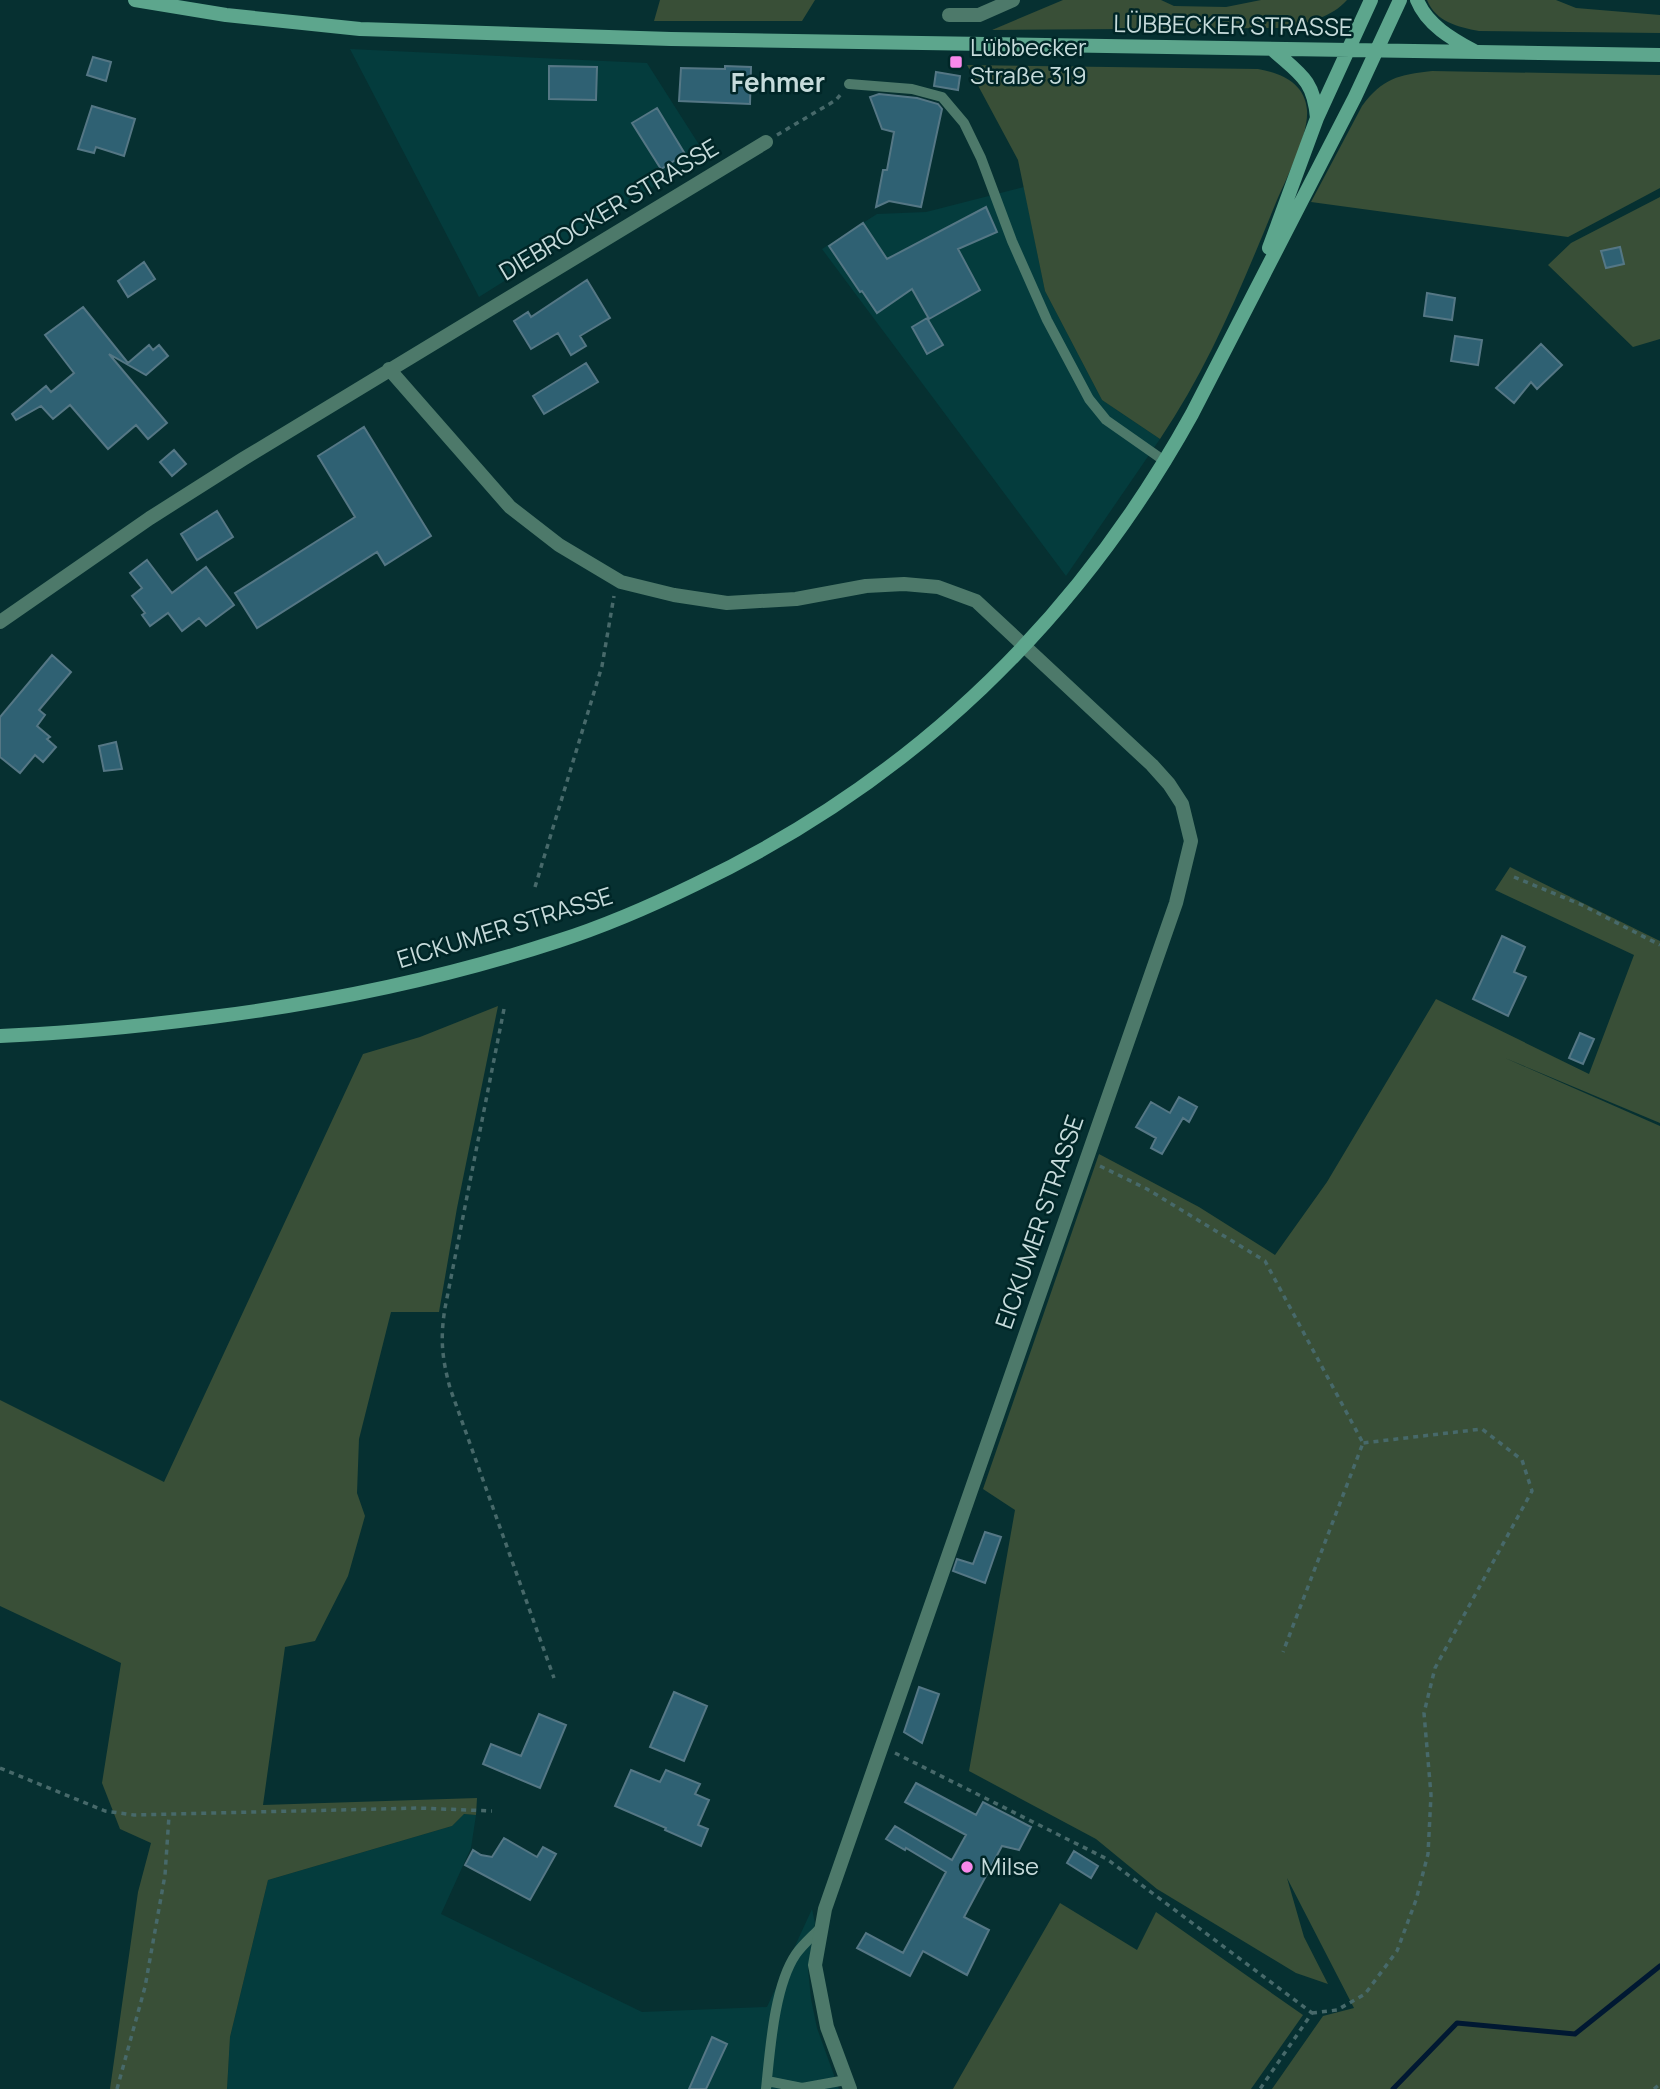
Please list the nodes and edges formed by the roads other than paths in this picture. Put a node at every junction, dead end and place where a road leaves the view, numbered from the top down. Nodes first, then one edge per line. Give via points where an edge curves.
1 (135, 0) edge
2 (1013, 0) edge
3 (1371, 0) edge
4 (1400, 0) edge
5 (1417, 0) edge
6 (949, 15) dead end
7 (1273, 50) junction
8 (1347, 51) junction
9 (1377, 51) junction
10 (1475, 52) junction
11 (1660, 55) edge
12 (849, 84) road end
13 (1317, 118) junction
14 (766, 142) road end
15 (1245, 312) junction
16 (389, 369) junction
17 (1166, 461) junction
18 (0, 622) edge
19 (1024, 646) junction
20 (0, 1036) edge
21 (822, 1926) junction
22 (848, 2084) edge
23 (766, 2085) edge

1 - 7 main road, LÜBBECKER STRASSE via 360,29
2 - 6 street via 979,15
3 - 8 main road
4 - 9 main road
5 - 10 main road via 1446,35
7 - 8 main road, LÜBBECKER STRASSE
7 - 13 main road via 1311,86
8 - 9 main road, LÜBBECKER STRASSE
8 - 13 main road
9 - 10 main road, LÜBBECKER STRASSE
9 - 15 main road
10 - 11 main road, LÜBBECKER STRASSE
12 - 17 lane via 912,89 942,97 964,123 1047,320 1089,399 1106,420
13 - 15 main road
14 - 16 street, DIEBROCKER STRASSE
15 - 17 main road
16 - 18 street, DIEBROCKER STRASSE via 150,518
16 - 19 street via 510,507 559,545 627,583 727,603 866,586 938,587 976,601
17 - 19 main road via 1104,552
19 - 20 main road, EICKUMER STRASSE via 996,677 909,753 800,829 654,904 561,940 454,972 271,1009
19 - 21 street, EICKUMER STRASSE via 1153,765 1182,804 1191,841 1175,903
21 - 22 street, EICKUMER STRASSE via 815,1965 828,2027
21 - 23 lane via 796,1954 783,1983
22 - 23 lane

